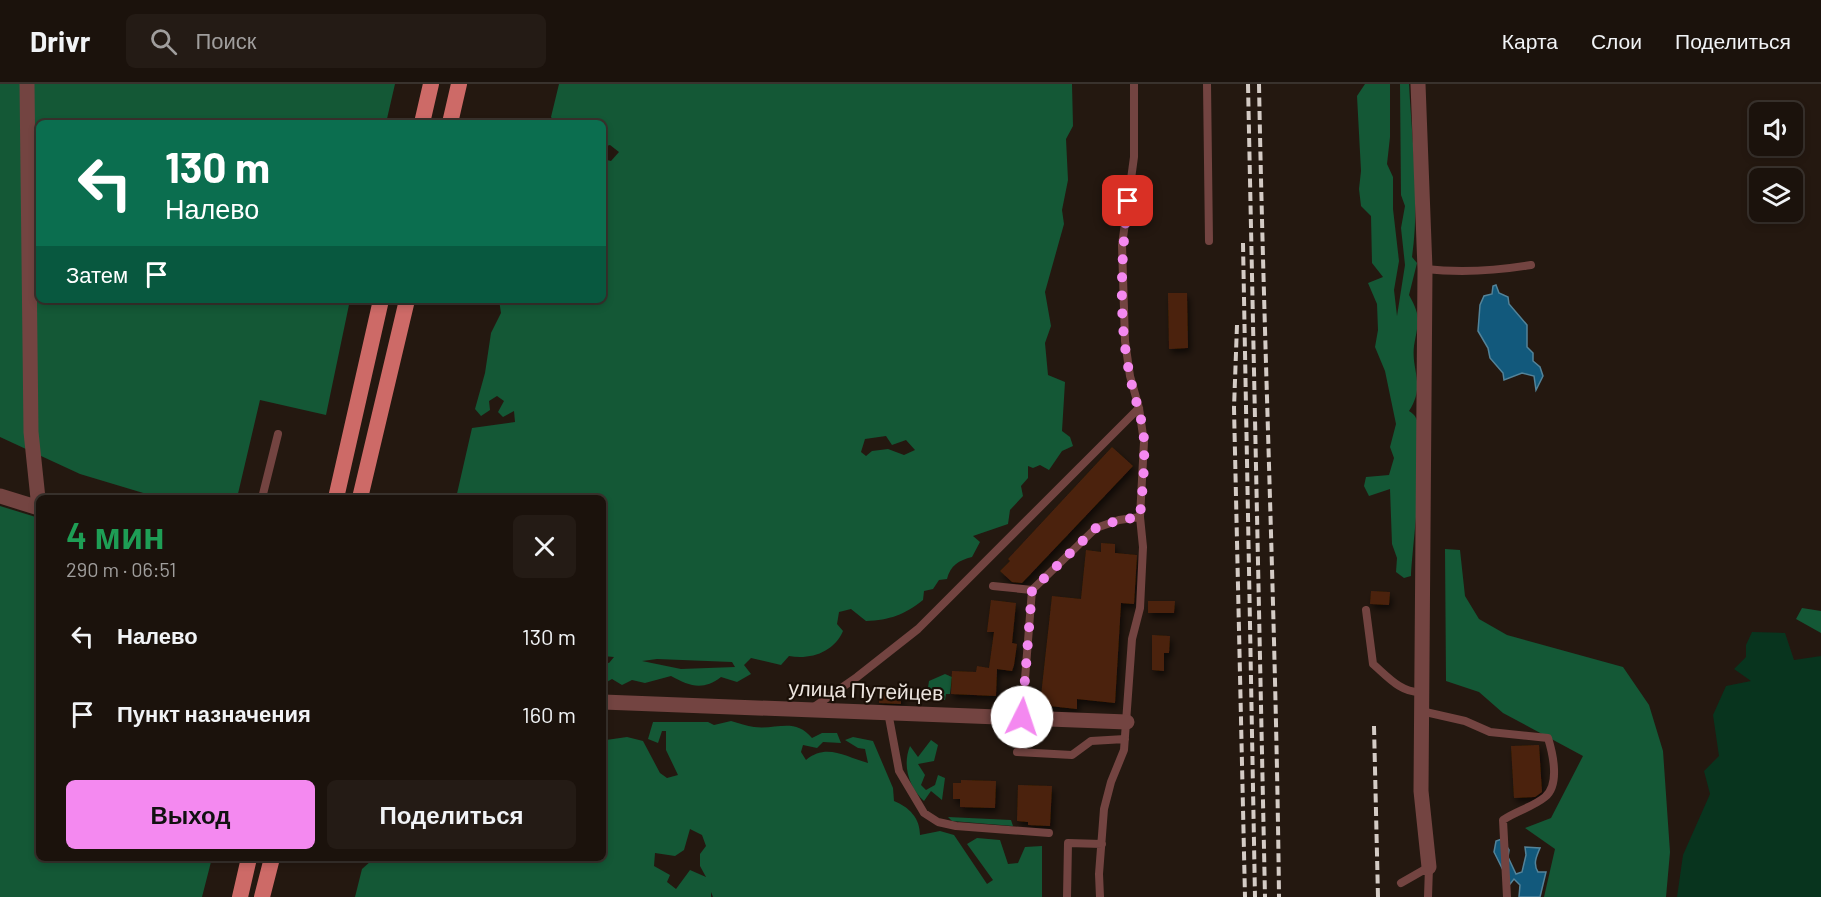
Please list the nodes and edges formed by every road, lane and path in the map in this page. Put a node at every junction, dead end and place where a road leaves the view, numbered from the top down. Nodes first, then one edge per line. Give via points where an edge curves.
1 (27, 84) edge
2 (431, 84) edge
3 (459, 84) edge
4 (1134, 84) edge
5 (1207, 84) edge
6 (1418, 84) edge
7 (423, 120) edge
8 (451, 120) edge
9 (1209, 241) dead end
10 (1531, 265) dead end
11 (1425, 269) junction
12 (380, 303) edge
13 (406, 303) edge
14 (1139, 408) junction
15 (278, 434) dead end
16 (38, 495) edge
17 (263, 495) edge
18 (337, 495) edge
19 (361, 495) edge
20 (0, 496) edge
21 (36, 507) edge
22 (1140, 517) junction
23 (993, 586) dead end
24 (1032, 590) junction
25 (1366, 610) dead end
26 (1421, 692) junction
27 (606, 702) edge
28 (810, 710) junction
29 (1421, 711) junction
30 (888, 712) junction
31 (1022, 717) junction
32 (1127, 722) junction
33 (1125, 739) junction
34 (1017, 752) dead end
35 (1049, 833) dead end
36 (1102, 844) junction
37 (248, 861) edge
38 (271, 861) edge
39 (1429, 867) junction
40 (1401, 883) dead end
41 (240, 897) edge
42 (262, 897) edge
43 (1067, 897) edge
44 (1100, 897) edge
45 (1428, 897) edge
46 (1507, 897) edge

1 - 16 street via 31,432
2 - 7 main road
3 - 8 main road
4 - 14 lane via 1134,157 1122,245 1125,341
5 - 9 lane
6 - 11 street
10 - 11 lane via 1492,271
11 - 26 street
12 - 18 main road
13 - 19 main road
14 - 22 lane via 1144,442
14 - 28 lane via 918,629
15 - 17 lane
20 - 21 street
22 - 24 lane via 1096,528
22 - 32 lane via 1140,608 1131,639
23 - 24 lane
24 - 31 lane
25 - 26 lane via 1373,664 1398,686
26 - 29 street
27 - 28 street, улица Путейцев
28 - 30 street, улица Путейцев
29 - 39 street via 1421,791
29 - 46 lane via 1465,721 1490,732 1548,738 1554,756 1552,783 1546,797 1503,820
30 - 31 street, улица Путейцев
30 - 35 lane via 899,771 924,813 938,822 956,826
31 - 32 street, улица Путейцев
32 - 33 lane
33 - 34 lane via 1091,741 1072,755
33 - 36 lane via 1104,809
36 - 43 lane via 1068,843
36 - 44 lane
37 - 41 main road
38 - 42 main road
39 - 40 lane
39 - 45 lane

